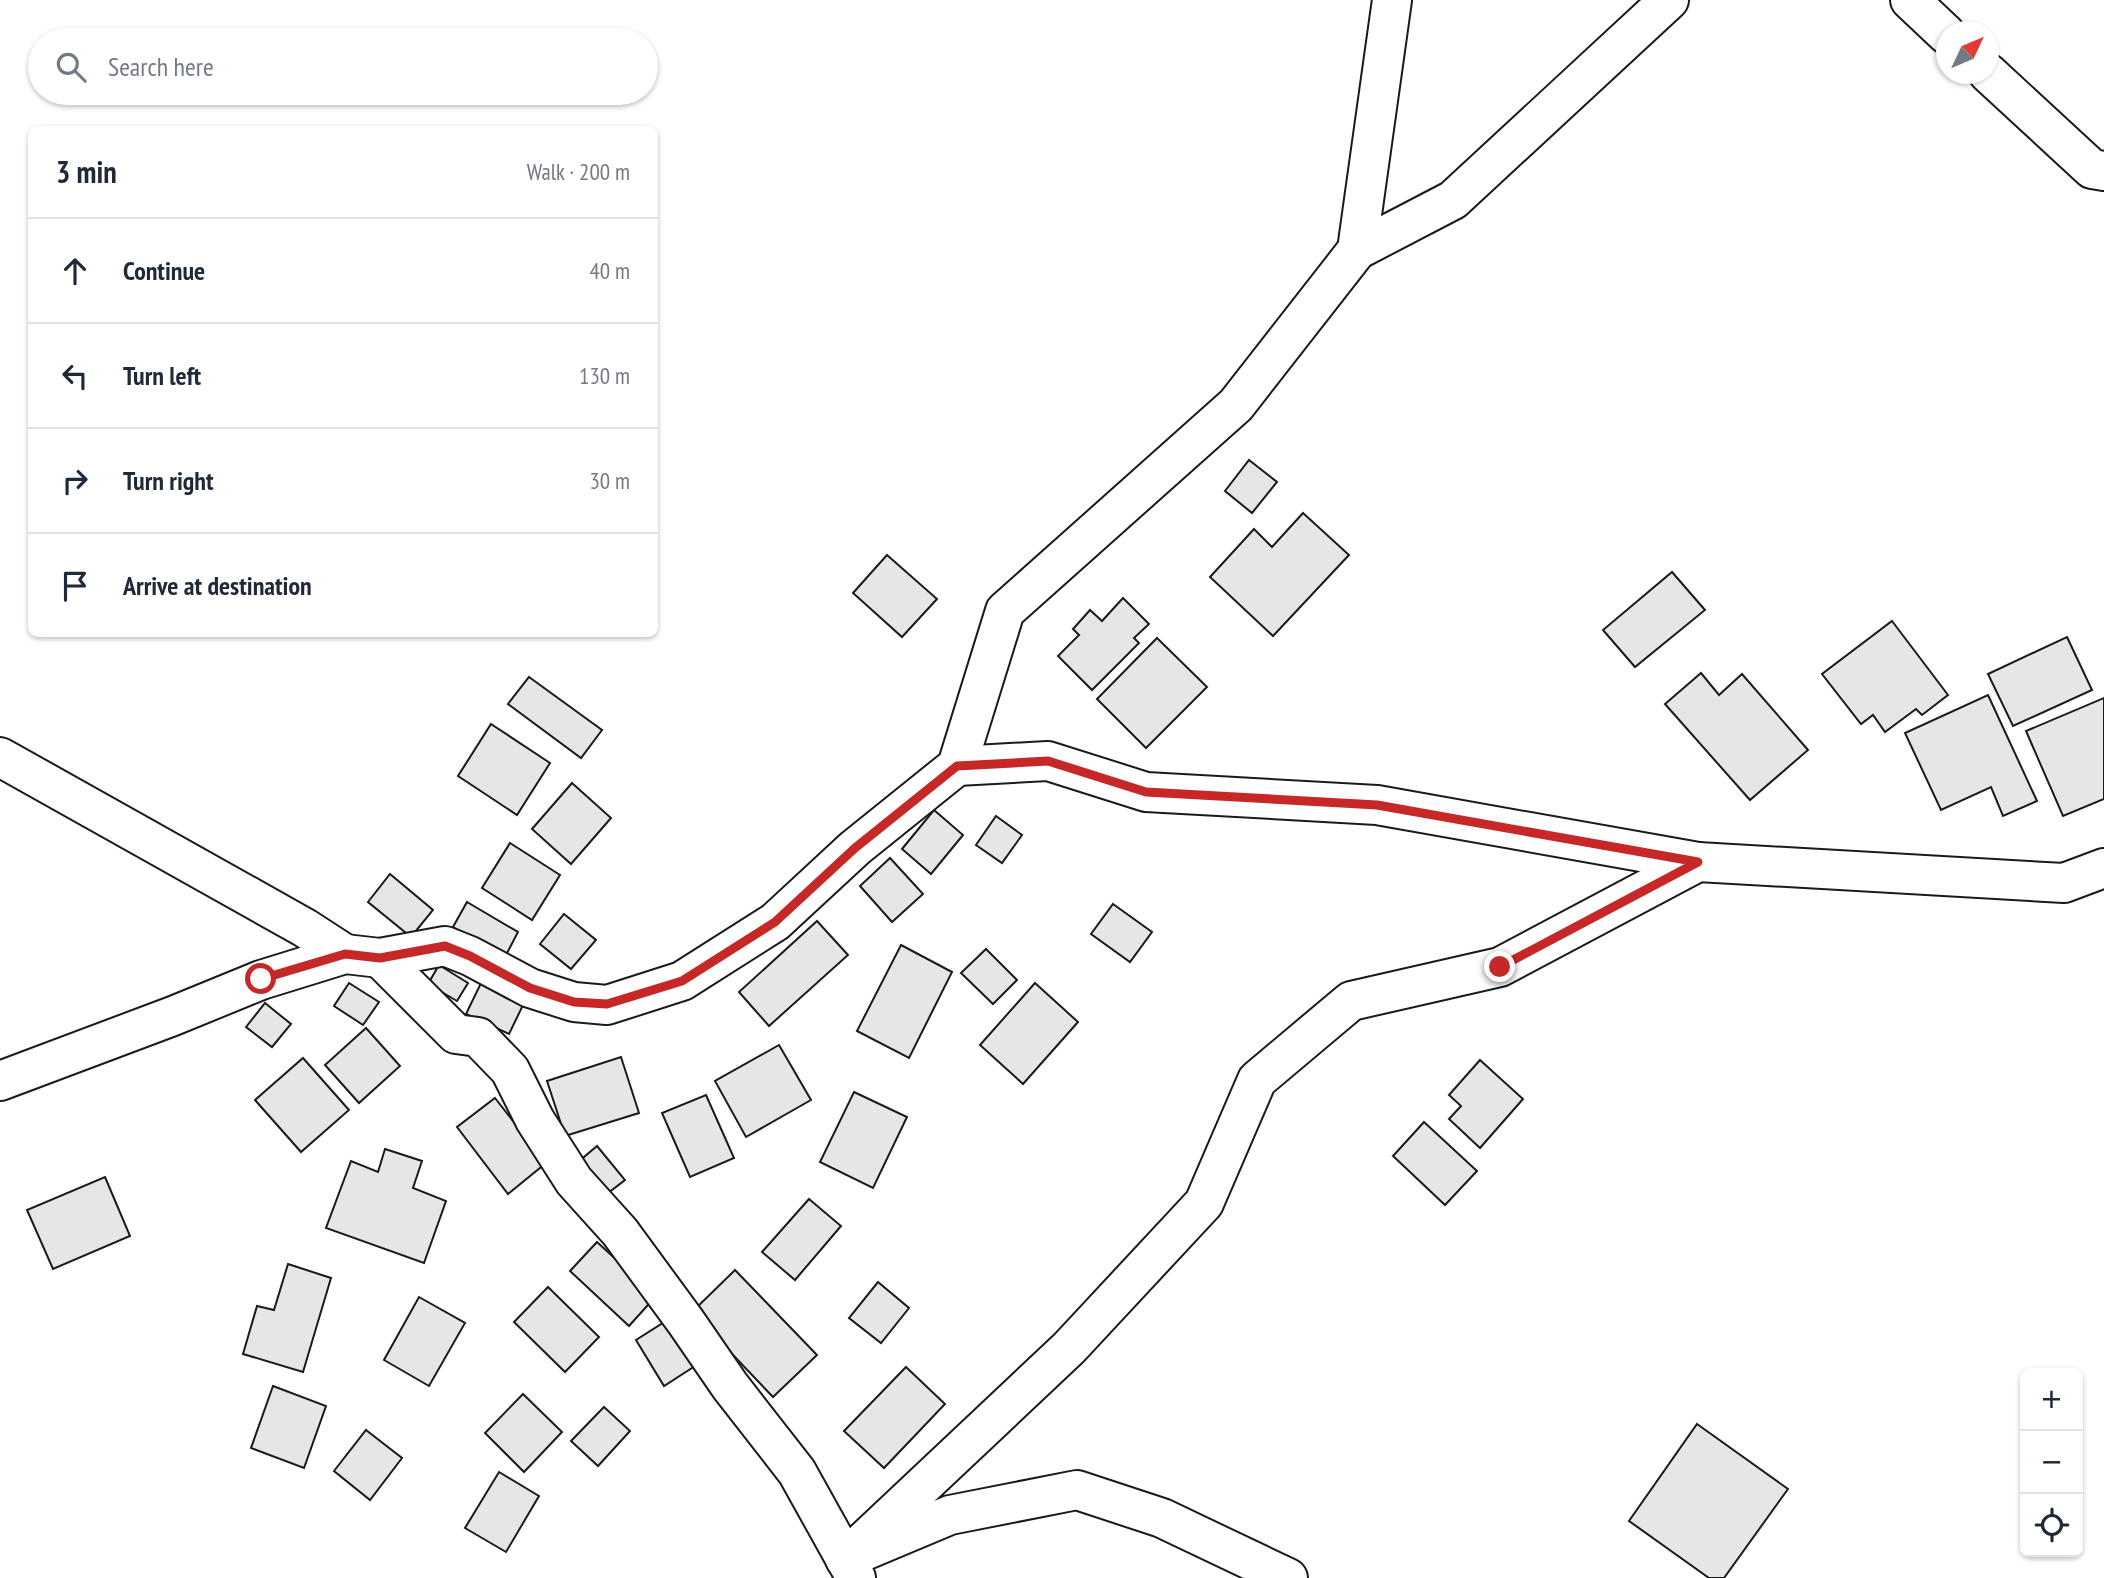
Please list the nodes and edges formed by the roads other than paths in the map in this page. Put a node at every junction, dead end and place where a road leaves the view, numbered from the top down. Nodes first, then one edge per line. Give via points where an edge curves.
1 (1391, 0) edge
2 (1669, 0) edge
3 (1910, 0) edge
4 (1936, 24) edge
5 (1999, 82) edge
6 (2104, 171) edge
7 (1357, 250) junction
8 (0, 757) edge
9 (957, 766) junction
10 (1698, 862) junction
11 (2104, 868) edge
12 (363, 956) junction
13 (0, 1081) edge
14 (850, 1568) edge
15 (1288, 1578) edge

1 - 7 street
2 - 7 street via 1453,200
3 - 4 street
5 - 6 street via 2092,169
7 - 9 street via 1236,405 1005,611
8 - 12 street
9 - 10 street via 1048,761 1146,792 1377,805
9 - 12 street via 855,848 775,922 682,981 607,1004 585,1003 530,988 445,946
10 - 11 street via 2064,883
10 - 14 street via 1500,967 1351,1001 1257,1080 1204,1203 1069,1348
12 - 13 street via 261,979
12 - 14 street via 456,1034 478,1037 510,1070 574,1181 620,1232 797,1472
14 - 15 street via 950,1516 1077,1490 1162,1518

